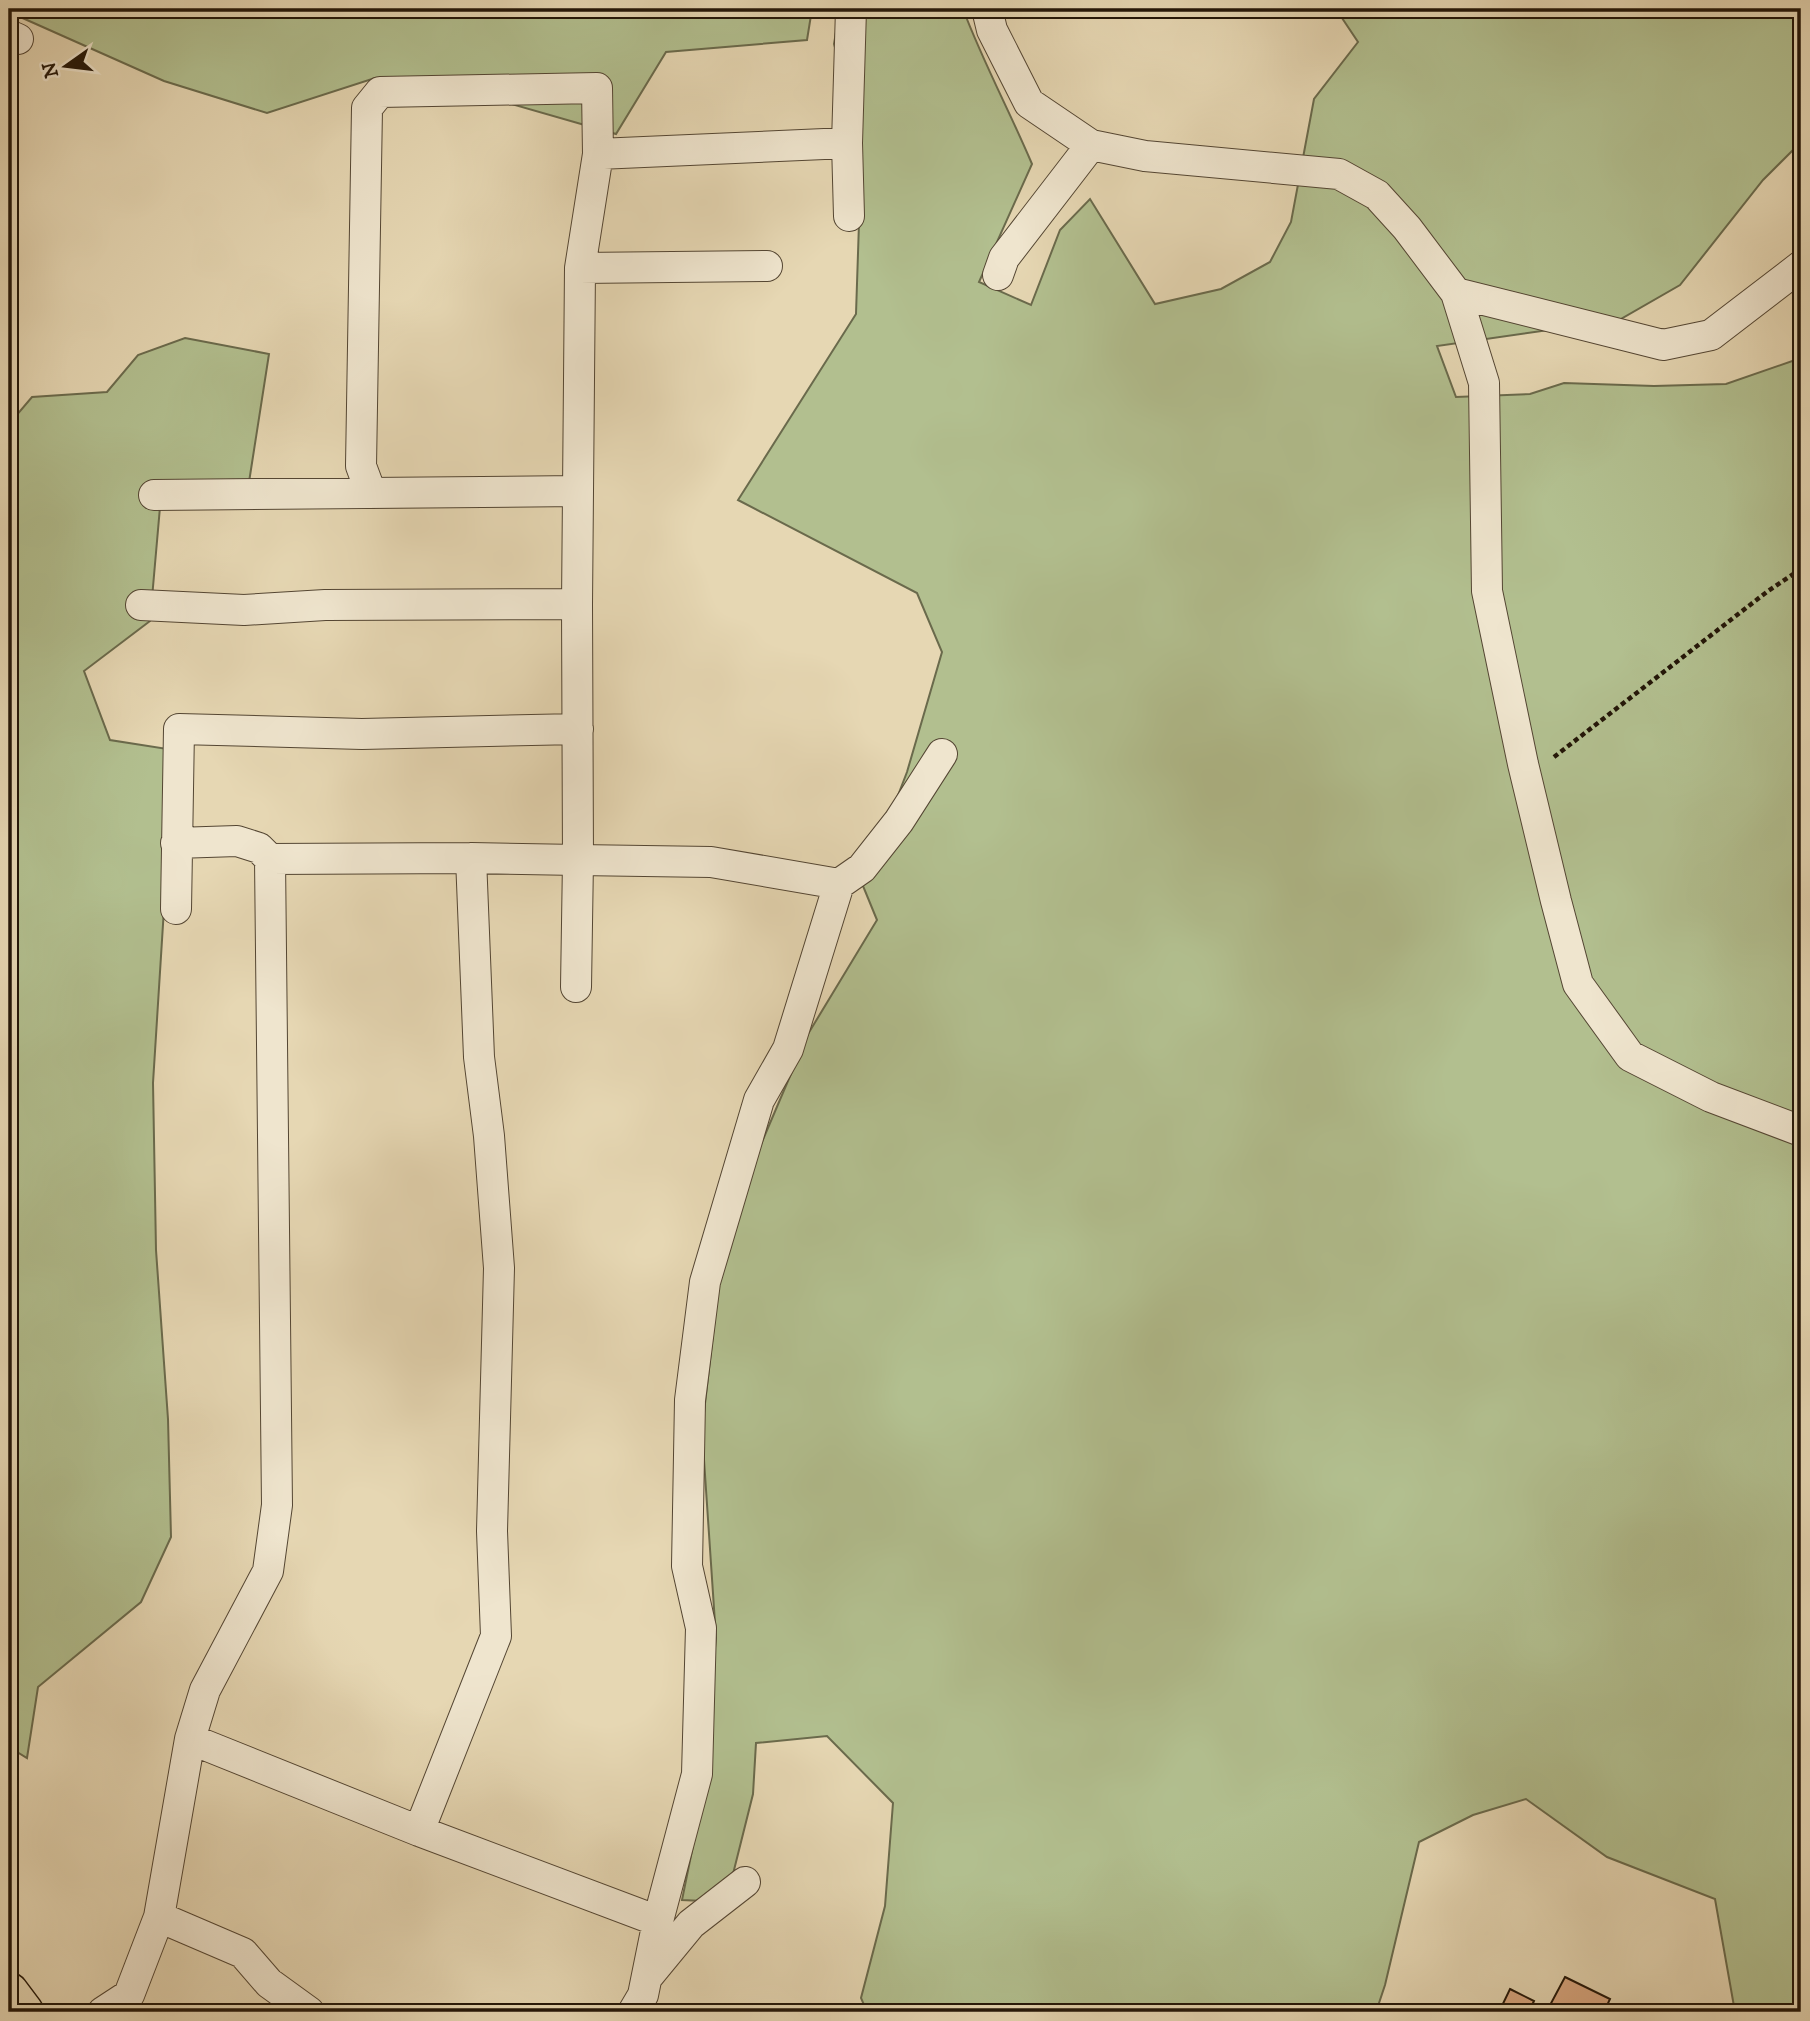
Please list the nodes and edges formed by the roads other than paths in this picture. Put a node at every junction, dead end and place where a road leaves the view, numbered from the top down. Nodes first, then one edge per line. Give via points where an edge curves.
1 (851, 9) edge
2 (986, 9) edge
3 (847, 143) junction
4 (1091, 145) junction
5 (598, 154) junction
6 (849, 216) dead end
7 (767, 266) dead end
8 (1801, 266) edge
9 (580, 268) junction
10 (998, 275) dead end
11 (1456, 293) junction
12 (578, 491) junction
13 (370, 493) junction
14 (154, 495) dead end
15 (577, 604) junction
16 (141, 605) dead end
17 (578, 729) junction
18 (942, 754) dead end
19 (176, 844) junction
20 (471, 858) junction
21 (270, 859) junction
22 (578, 860) junction
23 (839, 884) junction
24 (176, 909) dead end
25 (576, 987) dead end
26 (1801, 1131) edge
27 (190, 1739) junction
28 (419, 1831) junction
29 (745, 1882) dead end
30 (159, 1917) junction
31 (658, 1921) junction
32 (646, 1978) junction
33 (9, 1993) edge
34 (24, 2012) edge
35 (103, 2012) edge
36 (309, 2012) edge
37 (633, 2012) edge

1 - 3 street
2 - 4 street via 1029,103
3 - 5 street
3 - 6 street
4 - 10 street via 1004,258
4 - 11 street via 1145,156 1339,174 1377,195
5 - 9 street
5 - 13 street via 597,88 380,92 367,108 361,466
7 - 9 street
8 - 11 street via 1711,335 1662,345
9 - 12 street
11 - 26 street via 1484,383 1487,592 1523,764 1578,984 1630,1056 1711,1097
12 - 13 street
12 - 15 street
13 - 14 street
15 - 16 street via 325,605 244,610
15 - 17 street
17 - 19 street via 362,734 179,729
17 - 22 street
18 - 23 street via 862,868
19 - 21 street via 237,841 258,848
19 - 24 street
20 - 21 street
20 - 22 street
20 - 28 street via 479,1057 499,1268 492,1531 496,1636
21 - 27 street via 277,1504 268,1571 205,1690
22 - 23 street via 711,862
22 - 25 street
23 - 31 street via 788,1049 759,1100 705,1282 690,1400 687,1566 701,1628 698,1773
27 - 28 street
27 - 30 street
28 - 31 street
29 - 32 street via 691,1924
30 - 35 street via 129,1995
30 - 36 street via 243,1953 270,1983
31 - 32 street
32 - 37 street
33 - 34 main road

